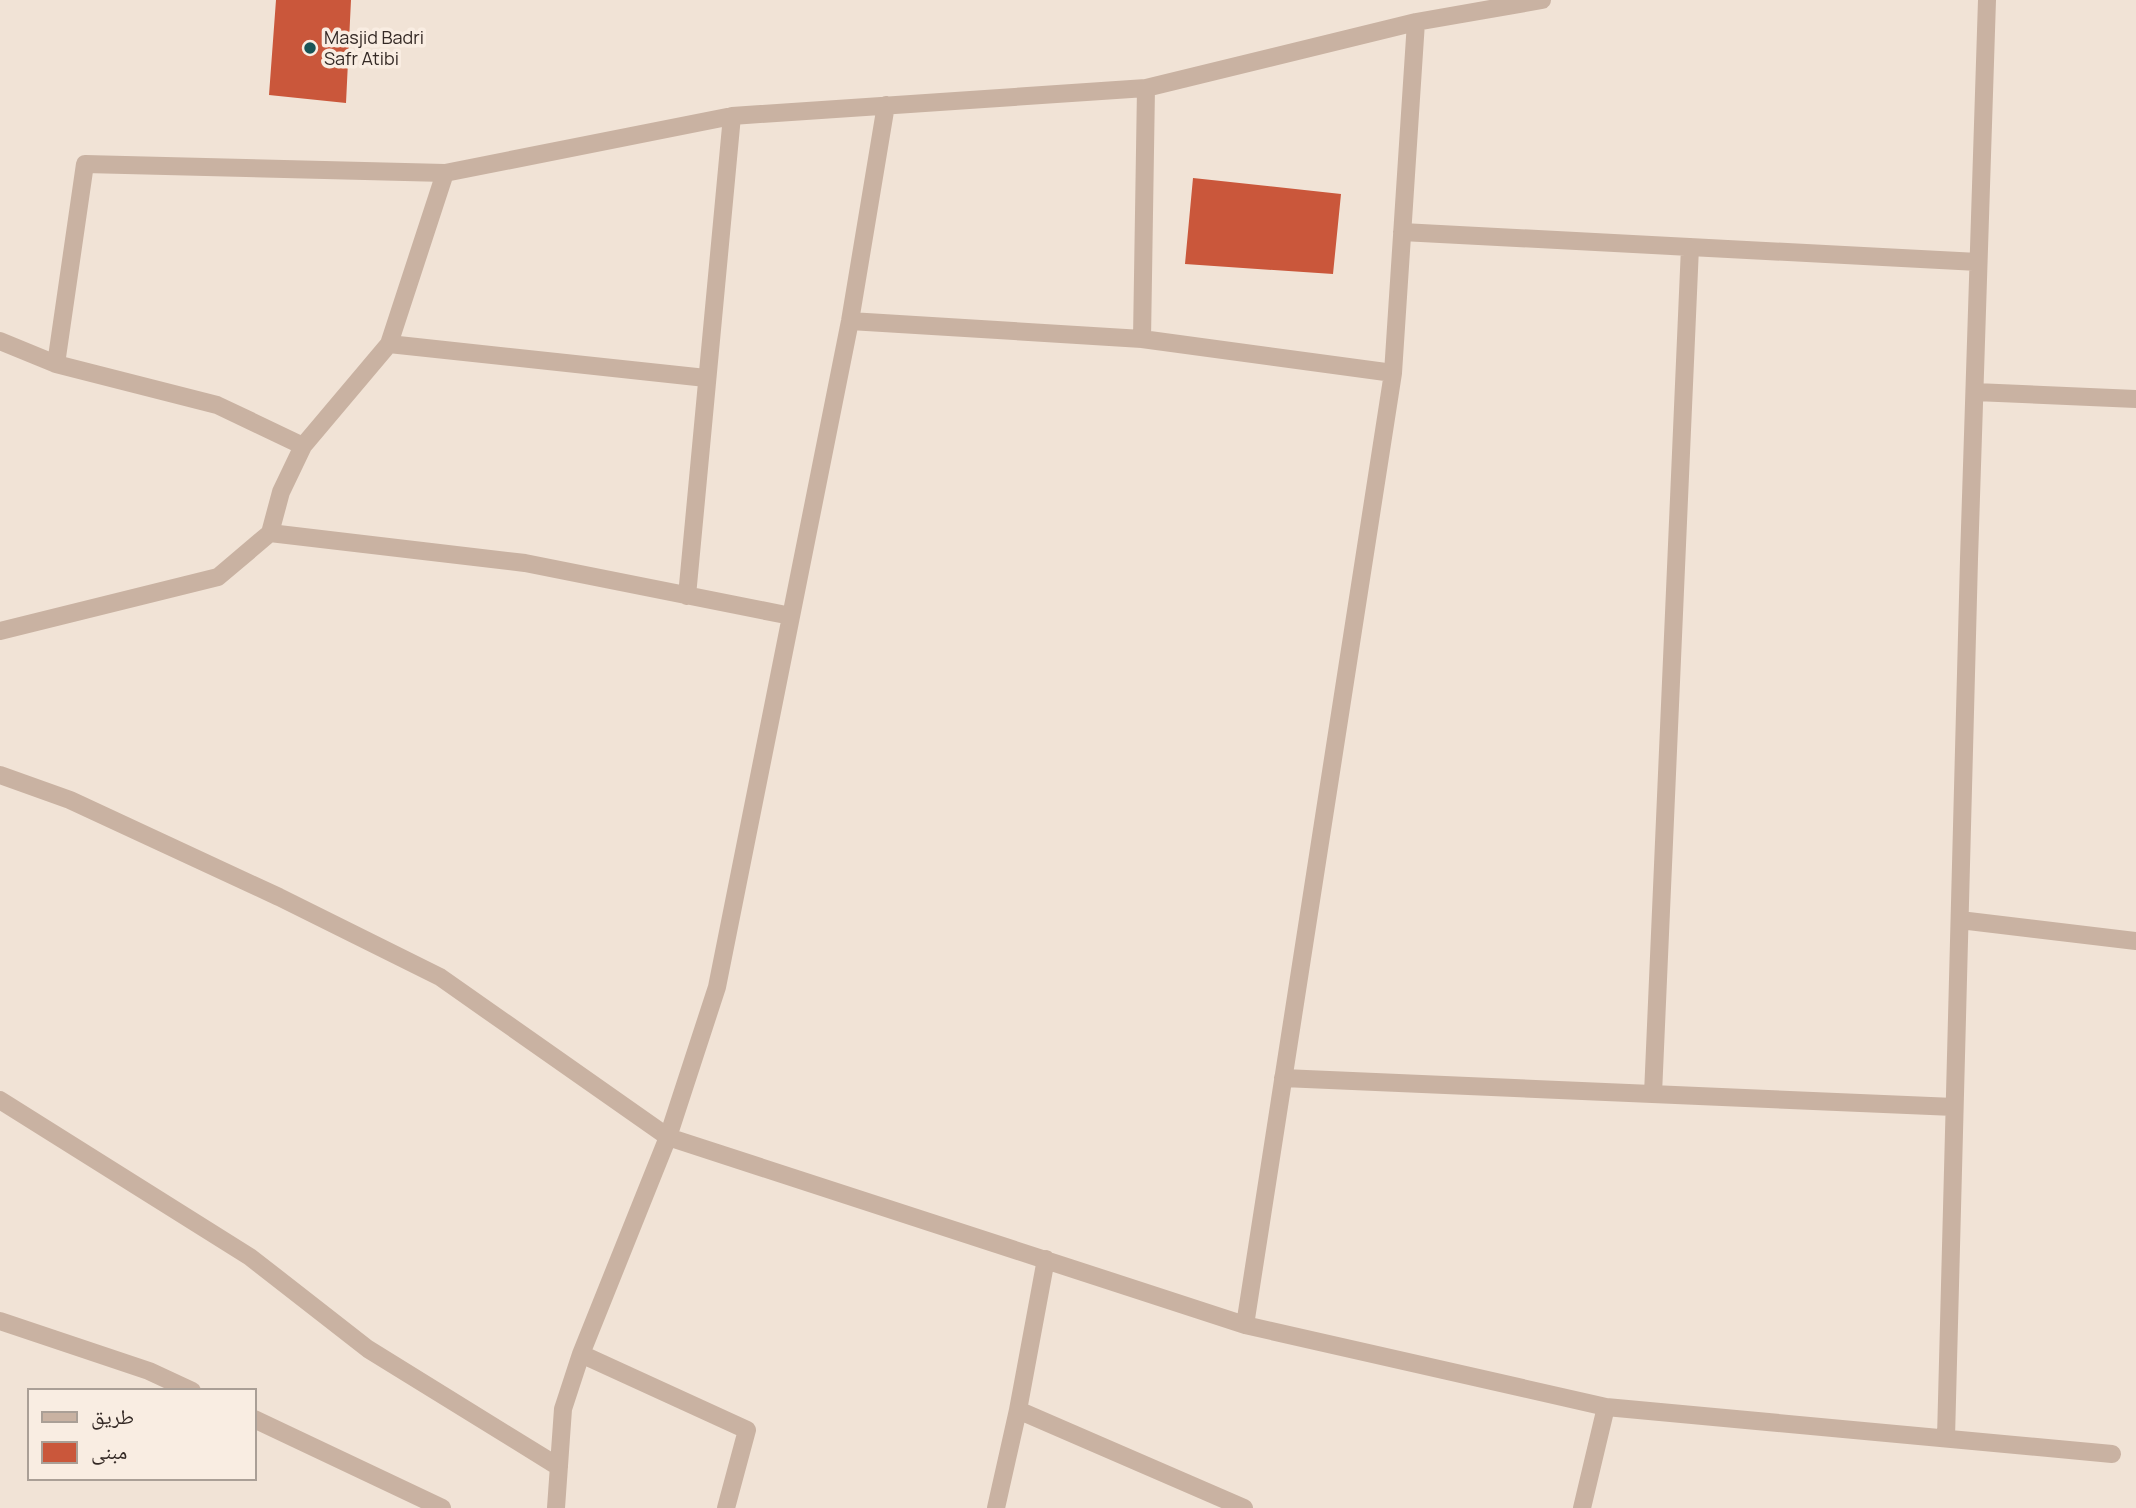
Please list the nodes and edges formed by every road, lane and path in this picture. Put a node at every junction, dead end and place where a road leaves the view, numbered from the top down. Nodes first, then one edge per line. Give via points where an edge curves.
1 (1542, 0) edge
2 (1987, 0) edge
3 (1416, 22) junction
4 (1146, 88) junction
5 (886, 105) junction
6 (732, 116) junction
7 (445, 173) junction
8 (1402, 232) junction
9 (1690, 247) junction
10 (1978, 262) junction
11 (850, 321) junction
12 (1142, 340) junction
13 (0, 341) edge
14 (389, 344) junction
15 (56, 364) junction
16 (1394, 373) junction
17 (706, 378) junction
18 (1975, 392) junction
19 (2136, 399) edge
20 (303, 446) junction
21 (270, 533) junction
22 (687, 596) junction
23 (791, 616) junction
24 (0, 631) edge
25 (0, 775) edge
26 (1960, 920) junction
27 (2136, 941) edge
28 (1283, 1078) junction
29 (1653, 1094) junction
30 (0, 1100) edge
31 (1954, 1107) junction
32 (668, 1138) junction
33 (1046, 1259) junction
34 (0, 1321) edge
35 (1245, 1325) junction
36 (581, 1354) junction
37 (188, 1389) edge
38 (1606, 1407) junction
39 (1018, 1410) junction
40 (256, 1420) edge
41 (1946, 1438) junction
42 (2112, 1454) dead end
43 (559, 1467) junction
44 (442, 1508) edge
45 (556, 1508) edge
46 (726, 1508) edge
47 (996, 1508) edge
48 (1244, 1508) edge
49 (1582, 1508) edge

1 - 3 street
2 - 10 street
3 - 4 street
3 - 8 street
4 - 5 street
4 - 12 street
5 - 6 street
5 - 11 street
6 - 7 street
6 - 17 street
7 - 14 street
7 - 15 street via 85,164
8 - 9 street
8 - 16 street
9 - 10 street
9 - 29 street
10 - 18 street
11 - 12 street
11 - 23 street
12 - 16 street
13 - 15 street
14 - 17 street
14 - 20 street
15 - 20 street via 218,405
16 - 28 street
17 - 22 street
18 - 19 street
18 - 26 street
20 - 21 street via 281,492
21 - 22 street via 525,563
21 - 24 street via 218,577
22 - 23 street
23 - 32 street via 717,988
25 - 32 street via 82,806 440,977
26 - 27 street
26 - 31 street
28 - 29 street
28 - 35 street
29 - 31 street
30 - 43 street via 250,1257 368,1349
31 - 41 street
32 - 33 street
32 - 36 street
33 - 35 street
33 - 39 street
34 - 37 street via 149,1371
35 - 38 street
36 - 43 street via 563,1409
36 - 46 street via 747,1430
38 - 41 street
38 - 49 street
39 - 47 street
39 - 48 street
40 - 44 street
41 - 42 street
43 - 45 street

